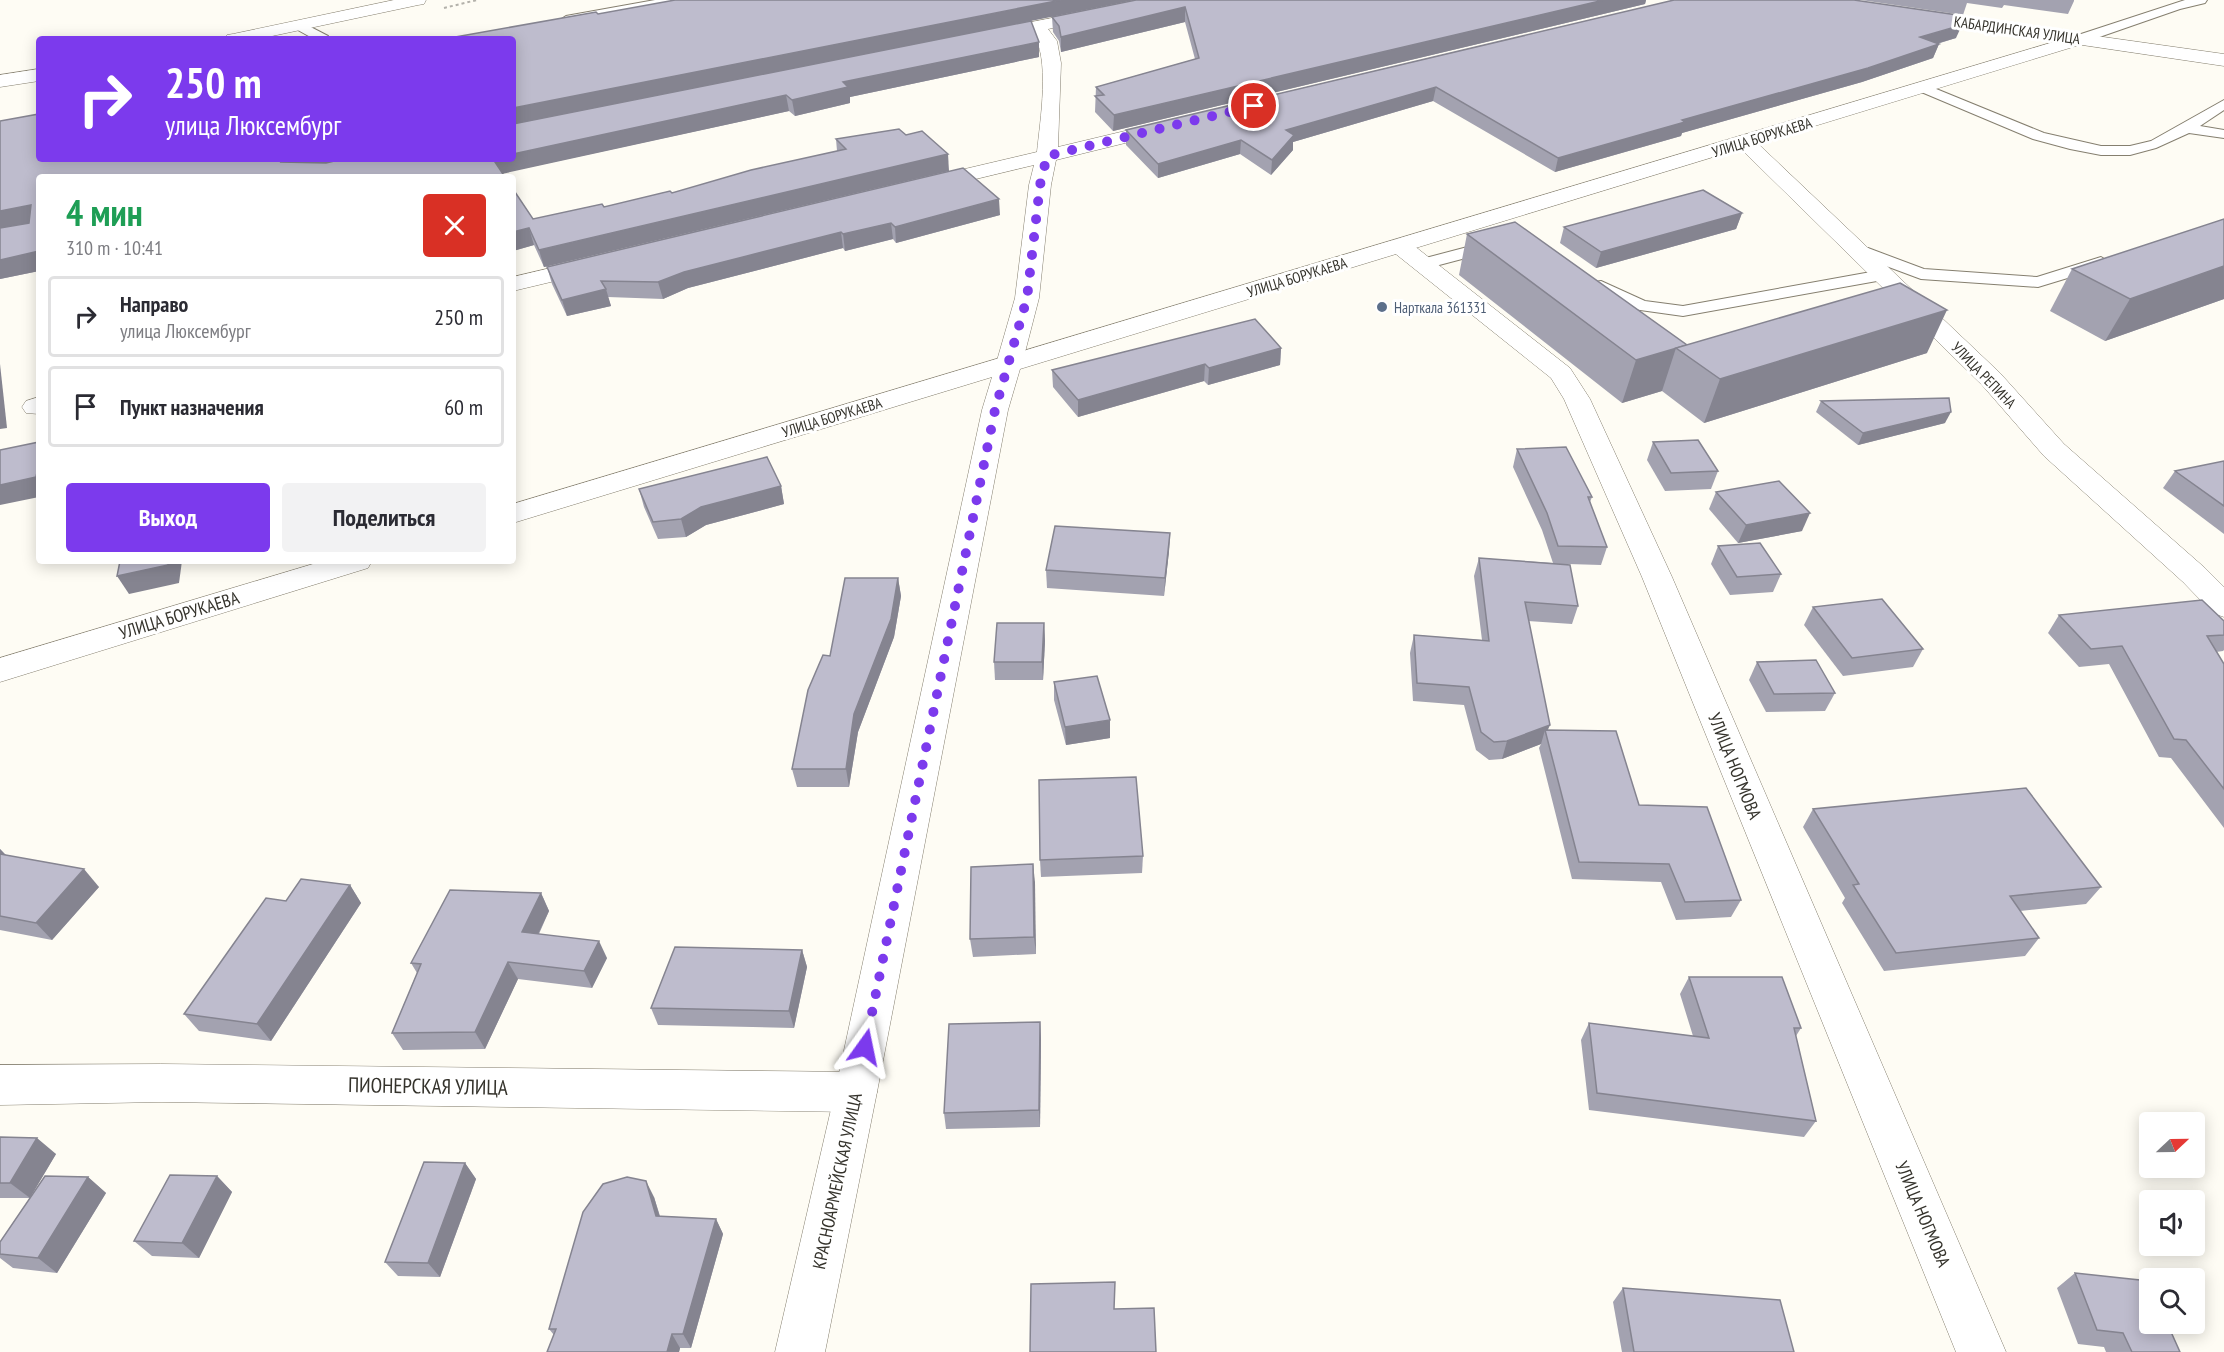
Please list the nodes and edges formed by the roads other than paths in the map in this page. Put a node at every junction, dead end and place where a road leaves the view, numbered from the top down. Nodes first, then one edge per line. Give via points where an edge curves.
1 (418, 0) edge
2 (675, 0) edge
3 (1171, 0) edge
4 (2201, 0) edge
5 (616, 5) edge
6 (1907, 14) edge
7 (557, 21) edge
8 (301, 26) junction
9 (1036, 26) junction
10 (249, 36) edge
11 (318, 36) edge
12 (969, 39) edge
13 (2080, 39) junction
14 (2224, 60) edge
15 (36, 75) edge
16 (0, 81) edge
17 (1924, 88) junction
18 (2224, 104) edge
19 (1185, 123) edge
20 (2184, 128) junction
21 (2224, 134) edge
22 (1745, 142) junction
23 (1047, 156) junction
24 (908, 189) edge
25 (1847, 241) junction
26 (1512, 243) edge
27 (1400, 246) junction
28 (618, 259) edge
29 (2102, 262) edge
30 (1424, 264) junction
31 (1882, 275) junction
32 (1590, 278) edge
33 (516, 283) edge
34 (1009, 364) junction
35 (516, 513) edge
36 (347, 564) edge
37 (2224, 606) edge
38 (0, 670) edge
39 (0, 1085) edge
40 (856, 1092) junction
41 (800, 1352) edge
42 (1981, 1352) edge

1 - 8 street
2 - 5 lane
3 - 9 street
4 - 13 lane
5 - 7 lane
6 - 13 street, КАБАРДИНСКАЯ УЛИЦА
8 - 10 street
8 - 11 lane
9 - 12 street
9 - 23 street, КРАСНОАРМЕЙСКАЯ УЛИЦА via 1048,41 1052,63
13 - 14 street, КАБАРДИНСКАЯ УЛИЦА
13 - 17 street, УЛИЦА БОРУКАЕВА
15 - 16 street
17 - 20 lane via 2078,148 2118,151 2156,144
17 - 22 street, УЛИЦА БОРУКАЕВА
18 - 20 lane
19 - 23 street
20 - 21 lane
22 - 25 street, УЛИЦА РЕПИНА
22 - 27 street, УЛИЦА БОРУКАЕВА
23 - 24 street
23 - 34 street, КРАСНОАРМЕЙСКАЯ УЛИЦА via 1027,298
25 - 29 lane via 1877,258 1921,274 2038,282
25 - 31 street, УЛИЦА РЕПИНА
26 - 30 lane
27 - 30 street, УЛИЦА НОГМОВА
27 - 34 street, УЛИЦА БОРУКАЕВА
28 - 33 street
30 - 42 street, УЛИЦА НОГМОВА via 1562,373 1578,399 1657,577
31 - 32 lane via 1683,311 1655,310 1626,302
31 - 37 street, УЛИЦА РЕПИНА via 1991,379 2054,450
34 - 35 street, УЛИЦА БОРУКАЕВА
34 - 40 street, КРАСНОАРМЕЙСКАЯ УЛИЦА via 995,410
36 - 38 street, УЛИЦА БОРУКАЕВА
39 - 40 street, ПИОНЕРСКАЯ УЛИЦА via 161,1083
40 - 41 street, КРАСНОАРМЕЙСКАЯ УЛИЦА

